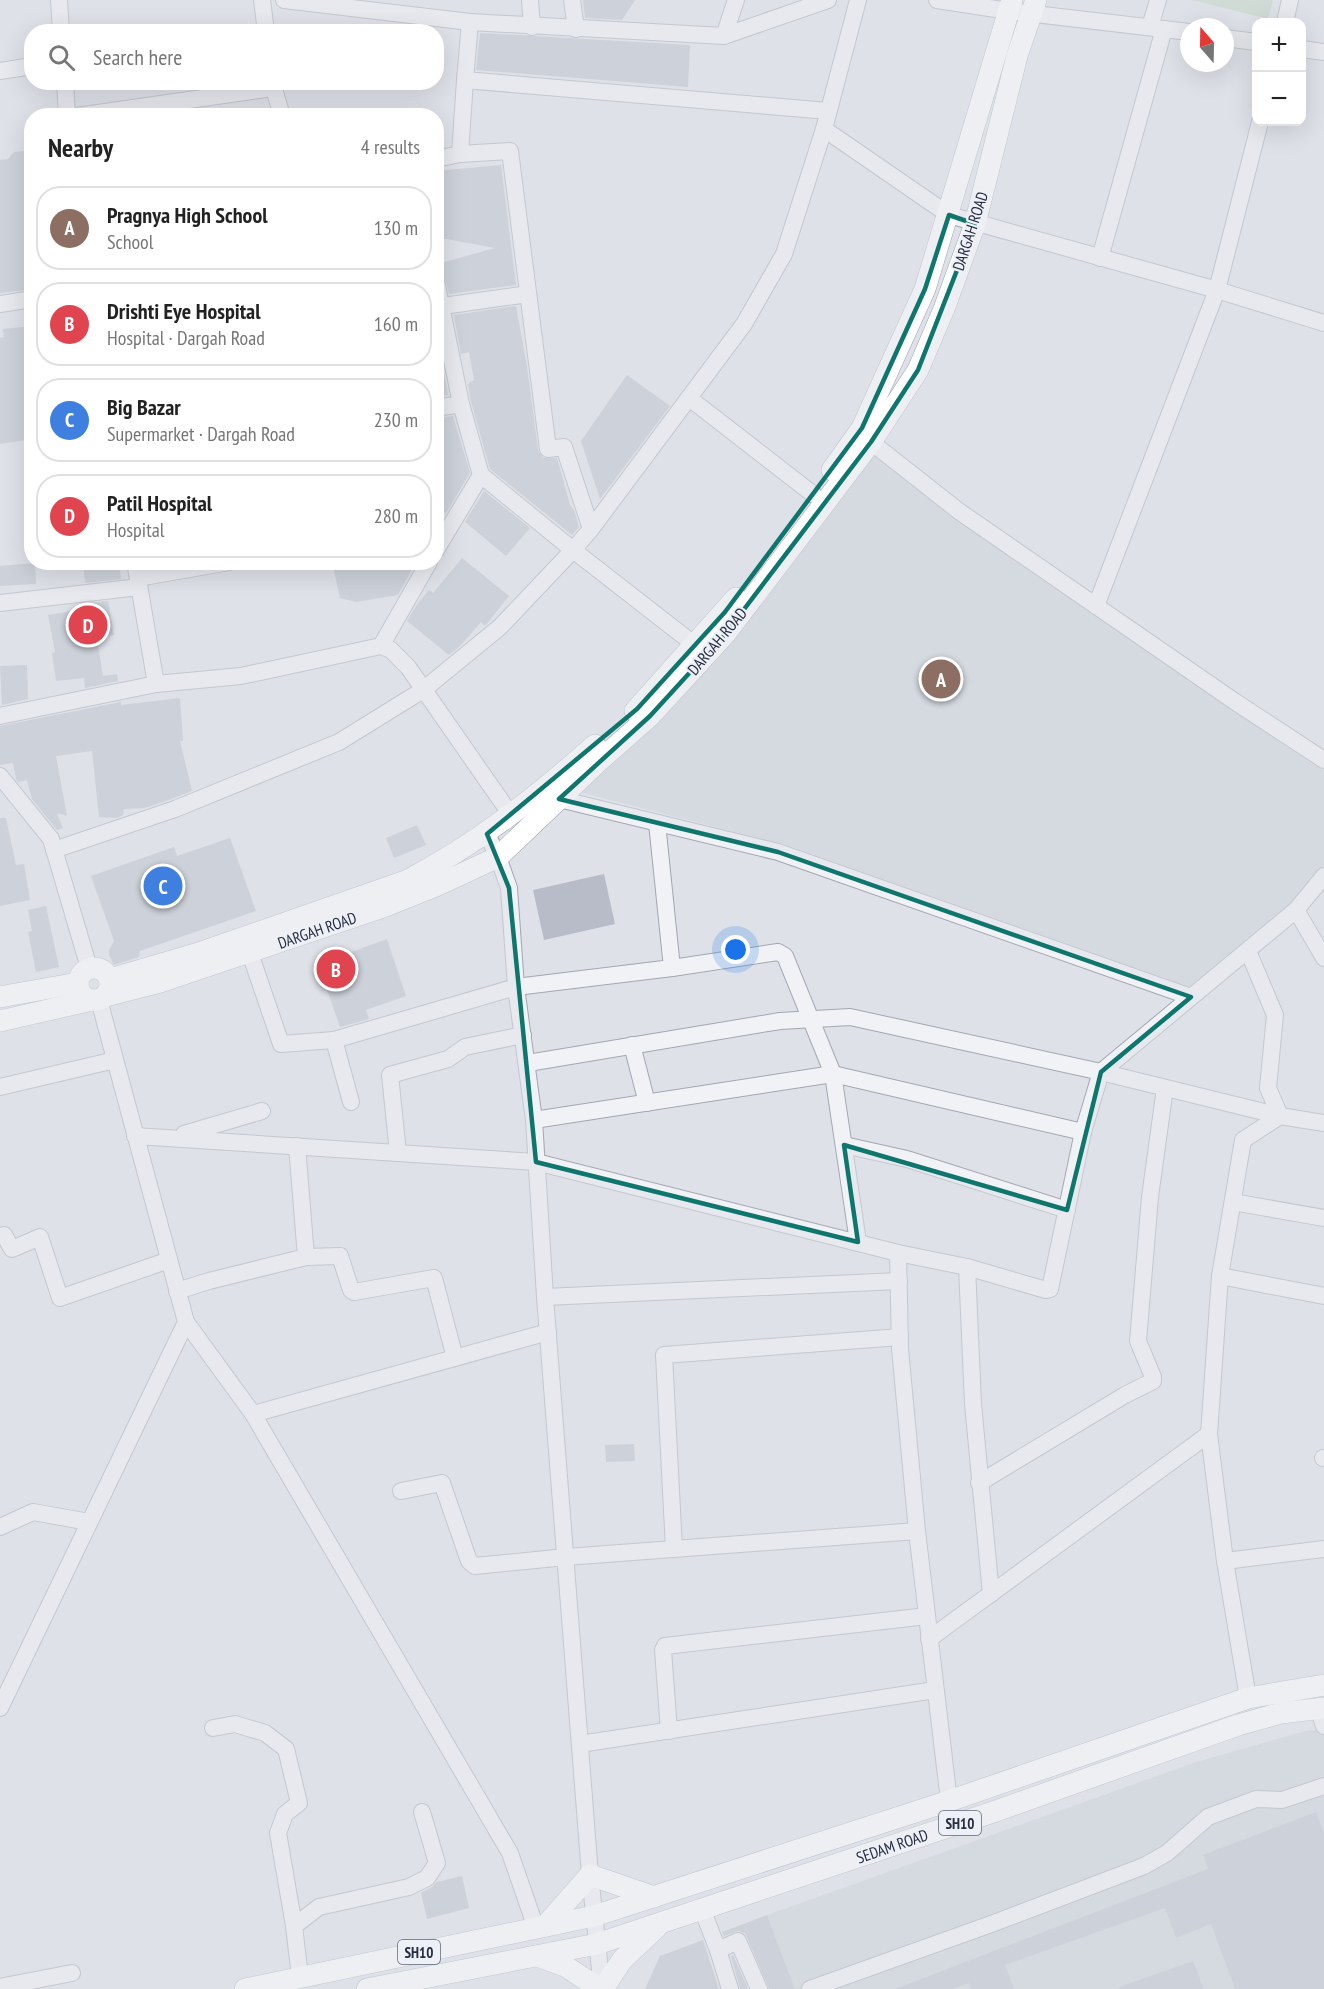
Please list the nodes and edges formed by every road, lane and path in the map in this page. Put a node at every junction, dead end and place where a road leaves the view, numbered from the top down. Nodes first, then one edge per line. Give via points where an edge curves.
1 (59, 0) edge
2 (262, 0) edge
3 (284, 0) edge
4 (530, 0) edge
5 (572, 0) edge
6 (736, 0) edge
7 (828, 0) edge
8 (858, 0) edge
9 (938, 0) edge
10 (1158, 0) edge
11 (1290, 0) edge
12 (326, 3) edge
13 (1011, 5) edge
14 (1034, 7) edge
15 (1286, 18) edge
16 (470, 22) junction
17 (60, 24) edge
18 (265, 24) edge
19 (532, 27) junction
20 (576, 28) junction
21 (1157, 28) junction
22 (1180, 31) edge
23 (724, 36) junction
24 (1234, 39) edge
25 (1252, 41) edge
26 (1306, 50) edge
27 (1324, 52) edge
28 (24, 68) edge
29 (0, 72) edge
30 (465, 80) junction
31 (65, 90) edge
32 (241, 90) edge
33 (274, 90) edge
34 (67, 108) edge
35 (127, 108) edge
36 (279, 108) edge
37 (828, 111) junction
38 (1259, 126) edge
39 (824, 129) junction
40 (460, 154) junction
41 (444, 157) edge
42 (949, 215) junction
43 (975, 224) junction
44 (1100, 258) junction
45 (1217, 290) junction
46 (528, 294) junction
47 (24, 300) edge
48 (0, 304) edge
49 (444, 306) edge
50 (1324, 322) edge
51 (444, 329) edge
52 (689, 398) junction
53 (461, 404) junction
54 (444, 407) edge
55 (871, 442) junction
56 (481, 475) junction
57 (814, 495) junction
58 (444, 525) edge
59 (591, 529) junction
60 (573, 550) junction
61 (177, 570) edge
62 (424, 570) edge
63 (138, 576) edge
64 (0, 603) edge
65 (1096, 606) junction
66 (694, 645) junction
67 (381, 646) junction
68 (156, 684) junction
69 (423, 690) junction
70 (0, 716) edge
71 (1324, 760) edge
72 (0, 776) edge
73 (559, 799) junction
74 (511, 815) junction
75 (657, 823) junction
76 (487, 834) junction
77 (54, 850) junction
78 (498, 857) junction
79 (1324, 876) edge
80 (1296, 910) junction
81 (1248, 951) junction
82 (250, 953) junction
83 (1324, 958) edge
84 (672, 968) junction
85 (83, 976) junction
86 (516, 987) junction
87 (101, 994) junction
88 (1191, 996) junction
89 (0, 997) edge
90 (810, 1019) junction
91 (0, 1021) edge
92 (523, 1035) junction
93 (334, 1040) junction
94 (632, 1045) junction
95 (115, 1060) junction
96 (528, 1064) junction
97 (1101, 1072) junction
98 (833, 1074) junction
99 (0, 1087) edge
100 (1165, 1088) junction
101 (351, 1102) dead end
102 (647, 1103) junction
103 (262, 1111) dead end
104 (1280, 1116) junction
105 (534, 1120) junction
106 (1324, 1123) edge
107 (1083, 1132) junction
108 (135, 1136) junction
109 (172, 1138) junction
110 (844, 1145) junction
111 (297, 1146) junction
112 (398, 1153) junction
113 (536, 1162) junction
114 (1233, 1202) junction
115 (1067, 1210) junction
116 (1324, 1218) edge
117 (1, 1230) edge
118 (858, 1242) junction
119 (898, 1253) junction
120 (306, 1257) junction
121 (169, 1260) junction
122 (967, 1267) junction
123 (1220, 1276) junction
124 (899, 1281) junction
125 (177, 1291) junction
126 (1324, 1296) edge
127 (545, 1297) junction
128 (186, 1322) junction
129 (548, 1332) junction
130 (900, 1337) junction
131 (455, 1358) junction
132 (253, 1414) junction
133 (1209, 1434) junction
134 (979, 1483) junction
135 (401, 1491) dead end
136 (89, 1522) junction
137 (0, 1527) edge
138 (917, 1531) junction
139 (674, 1549) junction
140 (1324, 1549) edge
141 (566, 1557) junction
142 (1226, 1561) junction
143 (991, 1594) junction
144 (927, 1616) junction
145 (929, 1639) junction
146 (1324, 1684) edge
147 (935, 1690) junction
148 (1248, 1698) junction
149 (0, 1708) edge
150 (1322, 1714) edge
151 (213, 1728) dead end
152 (669, 1731) junction
153 (580, 1744) junction
154 (1324, 1786) edge
155 (949, 1802) junction
156 (422, 1812) dead end
157 (590, 1875) junction
158 (654, 1897) junction
159 (702, 1909) junction
160 (594, 1916) junction
161 (661, 1923) junction
162 (294, 1926) junction
163 (540, 1927) junction
164 (597, 1944) junction
165 (717, 1950) junction
166 (537, 1956) junction
167 (72, 1973) dead end
168 (300, 1977) junction
169 (0, 1987) edge
170 (245, 1989) edge
171 (367, 1989) edge
172 (602, 1989) edge
173 (730, 1989) edge
174 (759, 1989) edge
175 (810, 1989) edge

1 - 17 street
2 - 18 street
3 - 12 street
4 - 19 street
5 - 20 street
6 - 23 street
7 - 23 street
8 - 37 street
9 - 13 street
10 - 21 street
11 - 15 street
12 - 16 street
13 - 14 street
13 - 42 main road, DARGAH ROAD
14 - 21 street
14 - 43 main road, DARGAH ROAD via 1017,56
16 - 19 street
16 - 30 street
19 - 20 street
20 - 23 street
21 - 22 street
21 - 44 street
24 - 25 street
26 - 27 street
28 - 29 street
30 - 37 street
30 - 40 street
31 - 34 street
32 - 35 street
33 - 36 street
37 - 39 street
38 - 45 street
39 - 42 street
39 - 52 street via 784,254 744,324
40 - 41 street
40 - 46 street via 510,151
42 - 43 street
42 - 57 main road, DARGAH ROAD via 925,290 862,428
43 - 44 street
43 - 55 main road, DARGAH ROAD via 918,370
44 - 45 street
45 - 50 street
45 - 65 street
46 - 49 street
46 - 59 street via 548,449 564,447
47 - 48 street
51 - 53 street
52 - 57 street
52 - 59 street
53 - 54 street
53 - 56 street
55 - 65 street via 960,513
55 - 73 main road, DARGAH ROAD via 720,640 650,716
56 - 58 street
56 - 60 street
57 - 66 main road, DARGAH ROAD via 725,612
59 - 60 street
60 - 66 street
60 - 69 street via 500,627
61 - 63 street
62 - 67 street
63 - 64 street
63 - 68 street
65 - 71 street
66 - 74 main road, DARGAH ROAD via 637,710
67 - 68 street via 240,676
67 - 69 street via 408,667
68 - 70 street
69 - 74 street
69 - 77 street via 339,742 175,809
72 - 77 street via 51,839
73 - 75 street
73 - 78 main road, DARGAH ROAD
74 - 76 main road, DARGAH ROAD
75 - 84 street
75 - 88 street via 778,852
76 - 78 street
76 - 87 main road, DARGAH ROAD via 406,881 202,952
77 - 85 street
78 - 82 main road, DARGAH ROAD via 383,907
78 - 86 street via 509,888
79 - 80 street
80 - 81 street
80 - 83 street
81 - 88 street
81 - 104 street via 1275,1015 1268,1088
82 - 87 main road, DARGAH ROAD via 160,982
82 - 93 street via 281,1044
84 - 86 street
84 - 90 street via 781,952
85 - 87 main road via 82,994
85 - 87 main road via 102,969
85 - 89 main road
86 - 92 street
86 - 93 street
87 - 91 main road, DARGAH ROAD
87 - 95 street
88 - 97 street
90 - 94 street
90 - 97 street via 850,1017
90 - 98 street
92 - 96 street
92 - 112 street via 465,1047 448,1059 390,1075
93 - 101 street
94 - 96 street
94 - 102 street
95 - 99 street
95 - 108 street
96 - 105 street
97 - 100 street
97 - 107 street
98 - 102 street
98 - 107 street
98 - 110 street
100 - 104 street
100 - 134 street via 1149,1197 1137,1341 1153,1381
102 - 105 street
103 - 109 street
104 - 106 street
104 - 114 street via 1243,1140
105 - 113 street
107 - 115 street
108 - 109 street
108 - 121 street
109 - 111 street
110 - 115 street via 907,1160
110 - 118 street
111 - 112 street
111 - 120 street
112 - 113 street
113 - 118 street
113 - 127 street
114 - 116 street
114 - 123 street
115 - 122 street via 1052,1287 1048,1290
117 - 121 street via 12,1249 40,1237 60,1298
118 - 119 street
119 - 122 street
119 - 124 street
120 - 125 street
120 - 131 street via 340,1256 354,1292 434,1278
121 - 125 street
122 - 134 street
123 - 126 street
123 - 133 street
124 - 127 street
124 - 130 street
125 - 128 street
127 - 129 street
128 - 132 street
128 - 136 street
129 - 131 street
129 - 141 street
130 - 138 street
130 - 139 street via 664,1355
131 - 132 street
132 - 163 street via 510,1853
133 - 142 street
133 - 143 street
134 - 143 street
135 - 141 street via 442,1483 473,1565
136 - 137 street via 33,1512
136 - 149 street
138 - 139 street
138 - 144 street
139 - 141 street
140 - 142 street
141 - 153 street
142 - 148 street
143 - 145 street
144 - 145 street
144 - 152 street via 664,1646
145 - 147 street
146 - 148 main road, SH10
147 - 152 street
147 - 155 street
148 - 155 main road, SH10
150 - 159 main road, SEDAM ROAD / SH10 via 1281,1713 1238,1725
151 - 162 street via 235,1724 265,1733 286,1749 298,1803 285,1814 278,1833
152 - 153 street
153 - 157 street
154 - 175 street via 1282,1800 1256,1799 1208,1817 1167,1853 1144,1866
155 - 158 main road, SH10
156 - 162 street via 436,1863 427,1878 409,1887 319,1907
157 - 158 main road
157 - 160 street
157 - 163 main road
158 - 160 main road, SH10
159 - 161 main road, SEDAM ROAD / SH10
159 - 165 street
160 - 163 main road, SH10
160 - 164 street
161 - 164 main road, SEDAM ROAD / SH10
161 - 172 main road via 622,1960
162 - 168 street
163 - 168 main road, SH10
164 - 166 main road, SH10
164 - 172 street
165 - 173 street
165 - 174 street via 738,1941
166 - 171 main road, SH10
166 - 172 main road via 565,1966
167 - 169 street
168 - 170 main road, SH10

